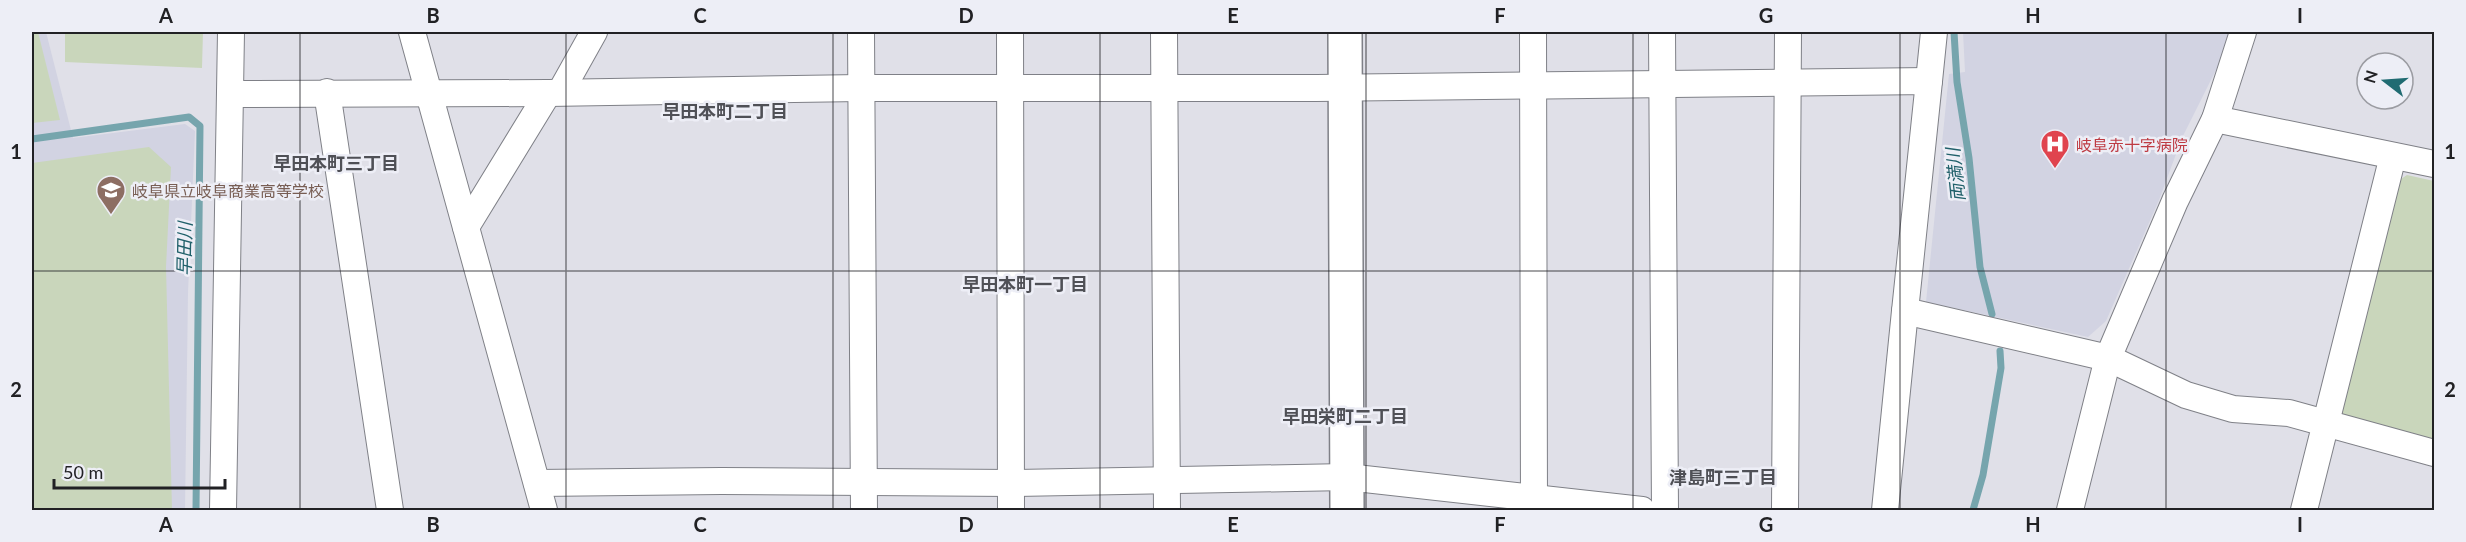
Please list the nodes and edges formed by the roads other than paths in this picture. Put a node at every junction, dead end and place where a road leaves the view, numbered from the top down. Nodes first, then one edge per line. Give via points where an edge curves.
1 (231, 32) edge
2 (412, 32) edge
3 (594, 32) edge
4 (861, 32) edge
5 (1010, 32) edge
6 (1164, 32) edge
7 (1346, 32) edge
8 (1533, 32) edge
9 (1662, 32) edge
10 (1788, 32) edge
11 (1934, 32) edge
12 (2243, 32) edge
13 (1929, 81) junction
14 (1788, 83) junction
15 (1663, 84) junction
16 (1533, 86) junction
17 (1345, 87) junction
18 (860, 88) junction
19 (1165, 88) junction
20 (1011, 89) junction
21 (327, 92) junction
22 (429, 92) junction
23 (554, 92) junction
24 (230, 94) junction
25 (2215, 119) junction
26 (2393, 156) junction
27 (2434, 164) edge
28 (466, 227) junction
29 (1905, 311) junction
30 (2108, 358) junction
31 (2327, 423) junction
32 (2434, 453) edge
33 (1347, 477) junction
34 (1167, 479) junction
35 (864, 481) junction
36 (537, 483) junction
37 (1012, 483) junction
38 (1535, 505) edge
39 (223, 510) edge
40 (390, 510) edge
41 (544, 510) edge
42 (864, 510) edge
43 (1011, 510) edge
44 (1167, 510) edge
45 (1347, 510) edge
46 (1642, 510) edge
47 (1665, 510) edge
48 (1785, 510) edge
49 (1885, 510) edge
50 (2070, 510) edge
51 (2304, 510) edge

1 - 24 street
2 - 22 street
3 - 23 street
4 - 18 street
5 - 20 street
6 - 19 street
7 - 17 street
8 - 16 street
9 - 15 street
10 - 14 street
11 - 13 street
12 - 25 street
13 - 14 street
13 - 29 street
14 - 15 street
14 - 48 street
15 - 16 street
15 - 47 street
16 - 17 street
16 - 38 street
17 - 19 street
17 - 33 street
18 - 20 street
18 - 23 street
18 - 35 street
19 - 20 street
19 - 34 street
20 - 37 street
21 - 22 street
21 - 24 street
21 - 40 street
22 - 23 street
22 - 28 street
23 - 28 street
24 - 39 street
25 - 26 street
25 - 30 street via 2175,201
26 - 27 street
26 - 31 street
28 - 36 street
29 - 30 street
29 - 49 street
30 - 31 street via 2186,395 2232,409 2289,413
30 - 50 street
31 - 32 street
31 - 51 street
33 - 34 street
33 - 38 street
33 - 45 street
34 - 37 street
34 - 44 street
35 - 36 street
35 - 37 street
35 - 42 street
36 - 41 street
37 - 43 street
38 - 46 street

